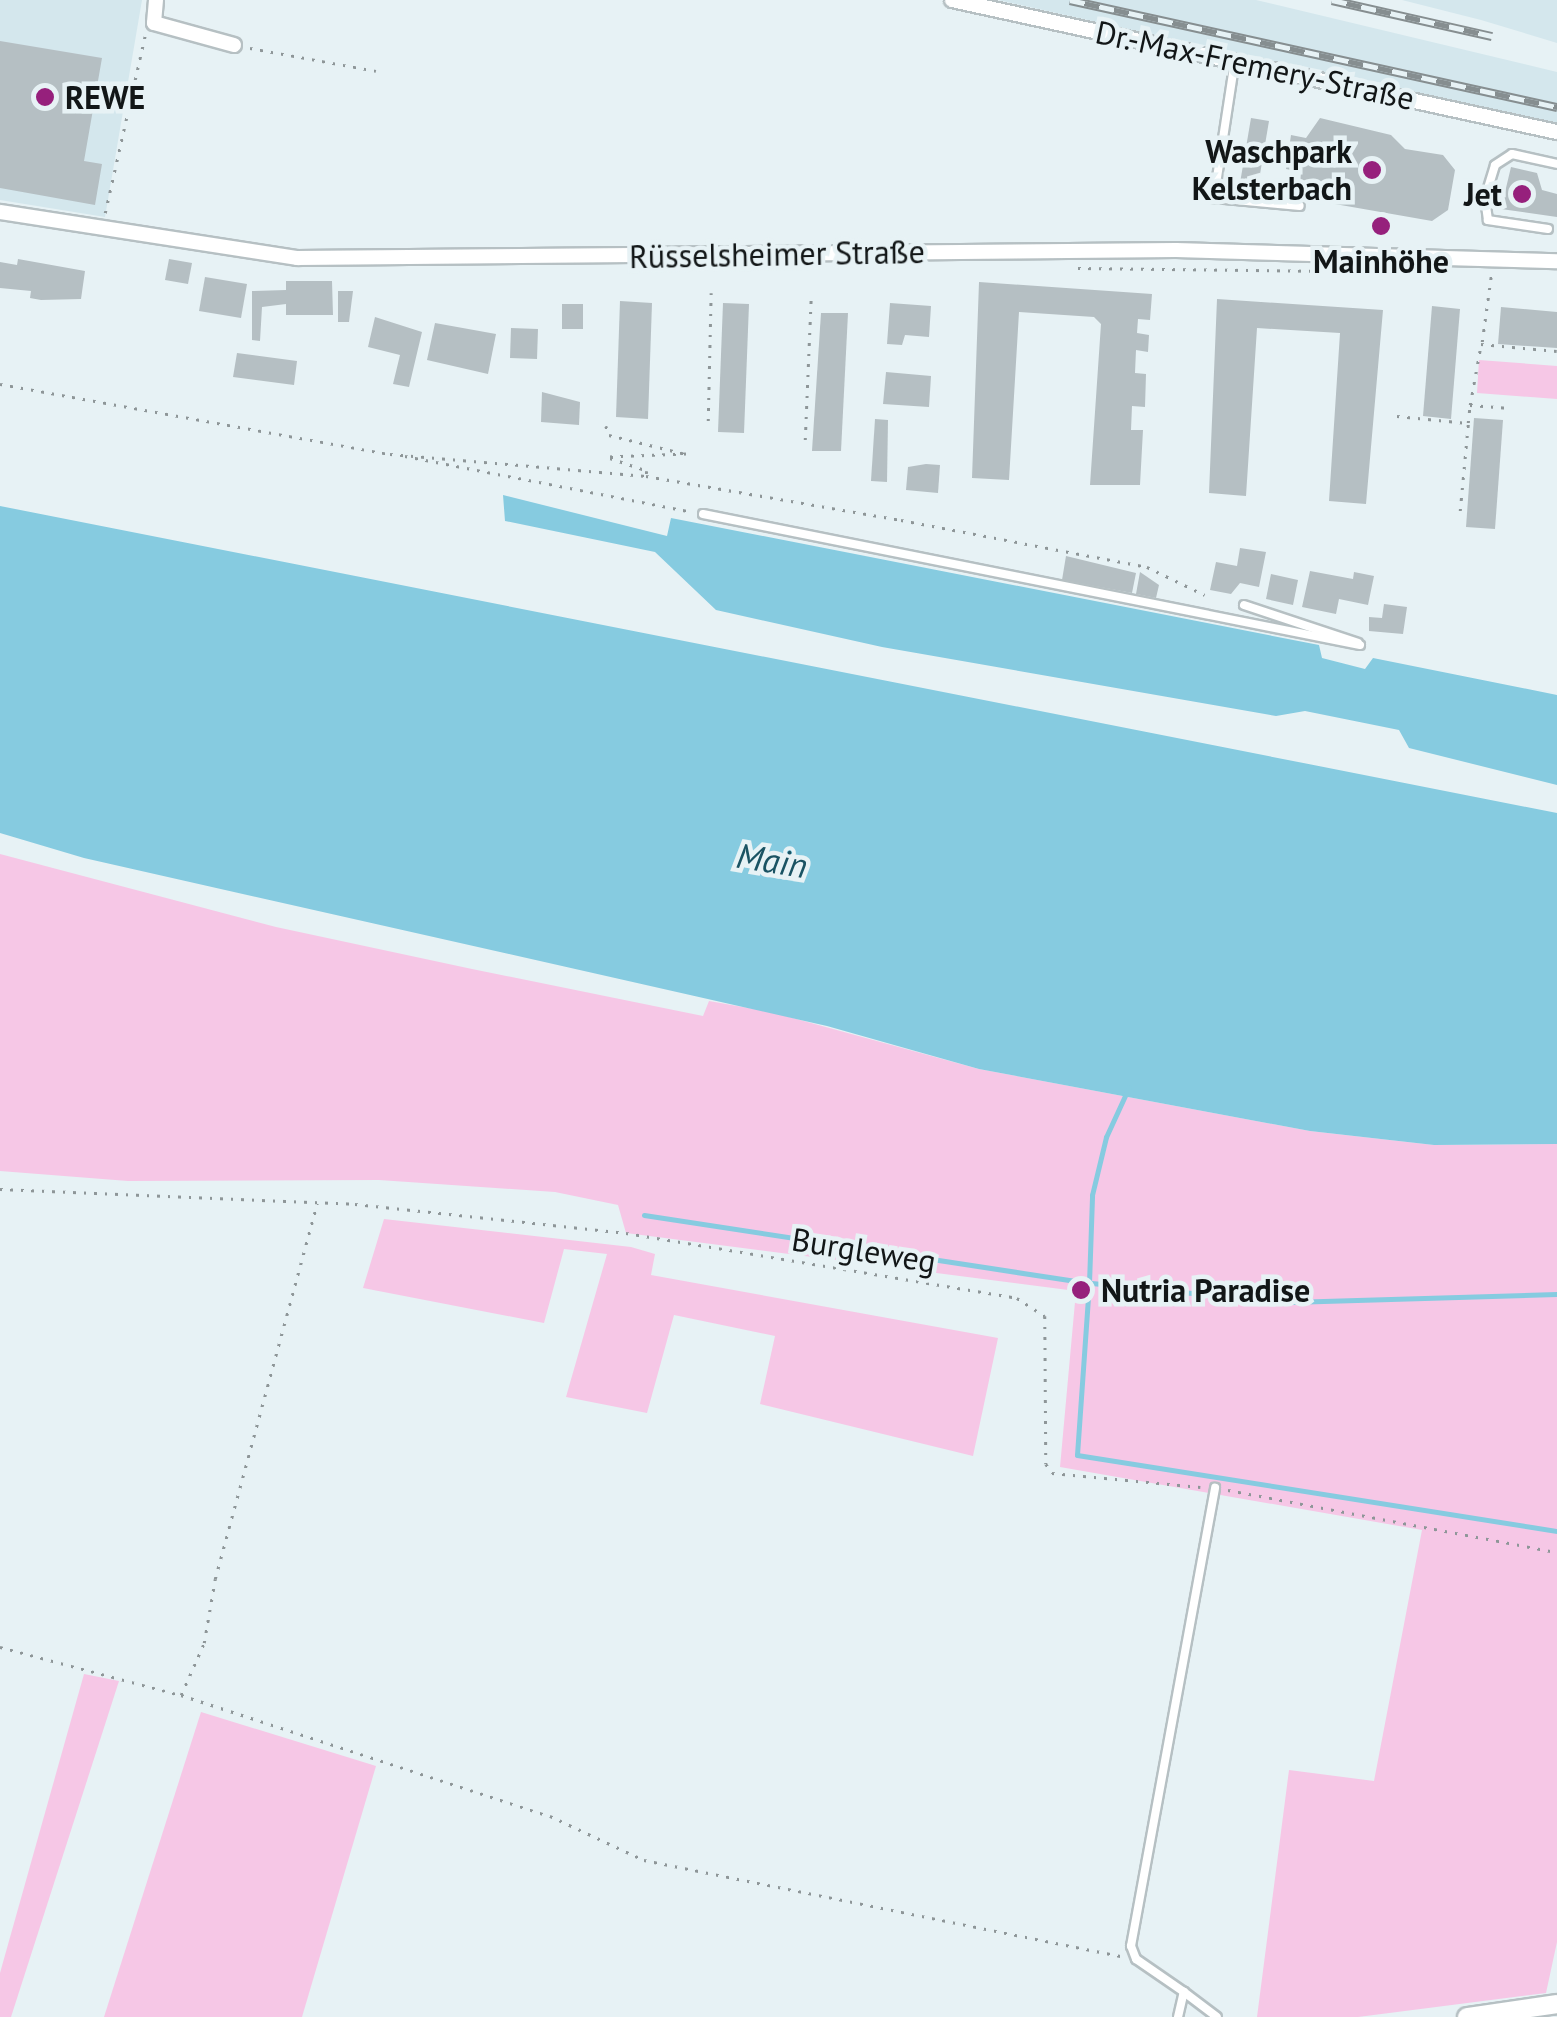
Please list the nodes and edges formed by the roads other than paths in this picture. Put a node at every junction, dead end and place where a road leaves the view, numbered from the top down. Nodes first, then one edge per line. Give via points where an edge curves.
1 (156, 0) edge
2 (952, 0) edge
3 (234, 45) road end
4 (1234, 60) junction
5 (1557, 132) edge
6 (1557, 164) edge
7 (1300, 206) dead end
8 (0, 212) edge
9 (1548, 229) dead end
10 (1557, 261) edge
11 (703, 514) road end
12 (1244, 605) dead end
13 (1215, 1488) road end
14 (1184, 1992) junction
15 (1557, 2004) edge
16 (1178, 2017) edge
17 (1218, 2017) edge
18 (1467, 2017) edge

1 - 3 street via 154,23
2 - 4 street, Dr.-Max-Fremery-Straße
4 - 5 street, Dr.-Max-Fremery-Straße
4 - 7 lane via 1214,198
6 - 9 lane via 1512,154 1495,166 1485,198 1488,220
8 - 10 street, Rüsselsheimer Straße via 297,258 1193,250
11 - 12 lane via 1360,644
13 - 14 lane via 1131,1946 1136,1959
14 - 16 lane
14 - 17 lane
15 - 18 street

